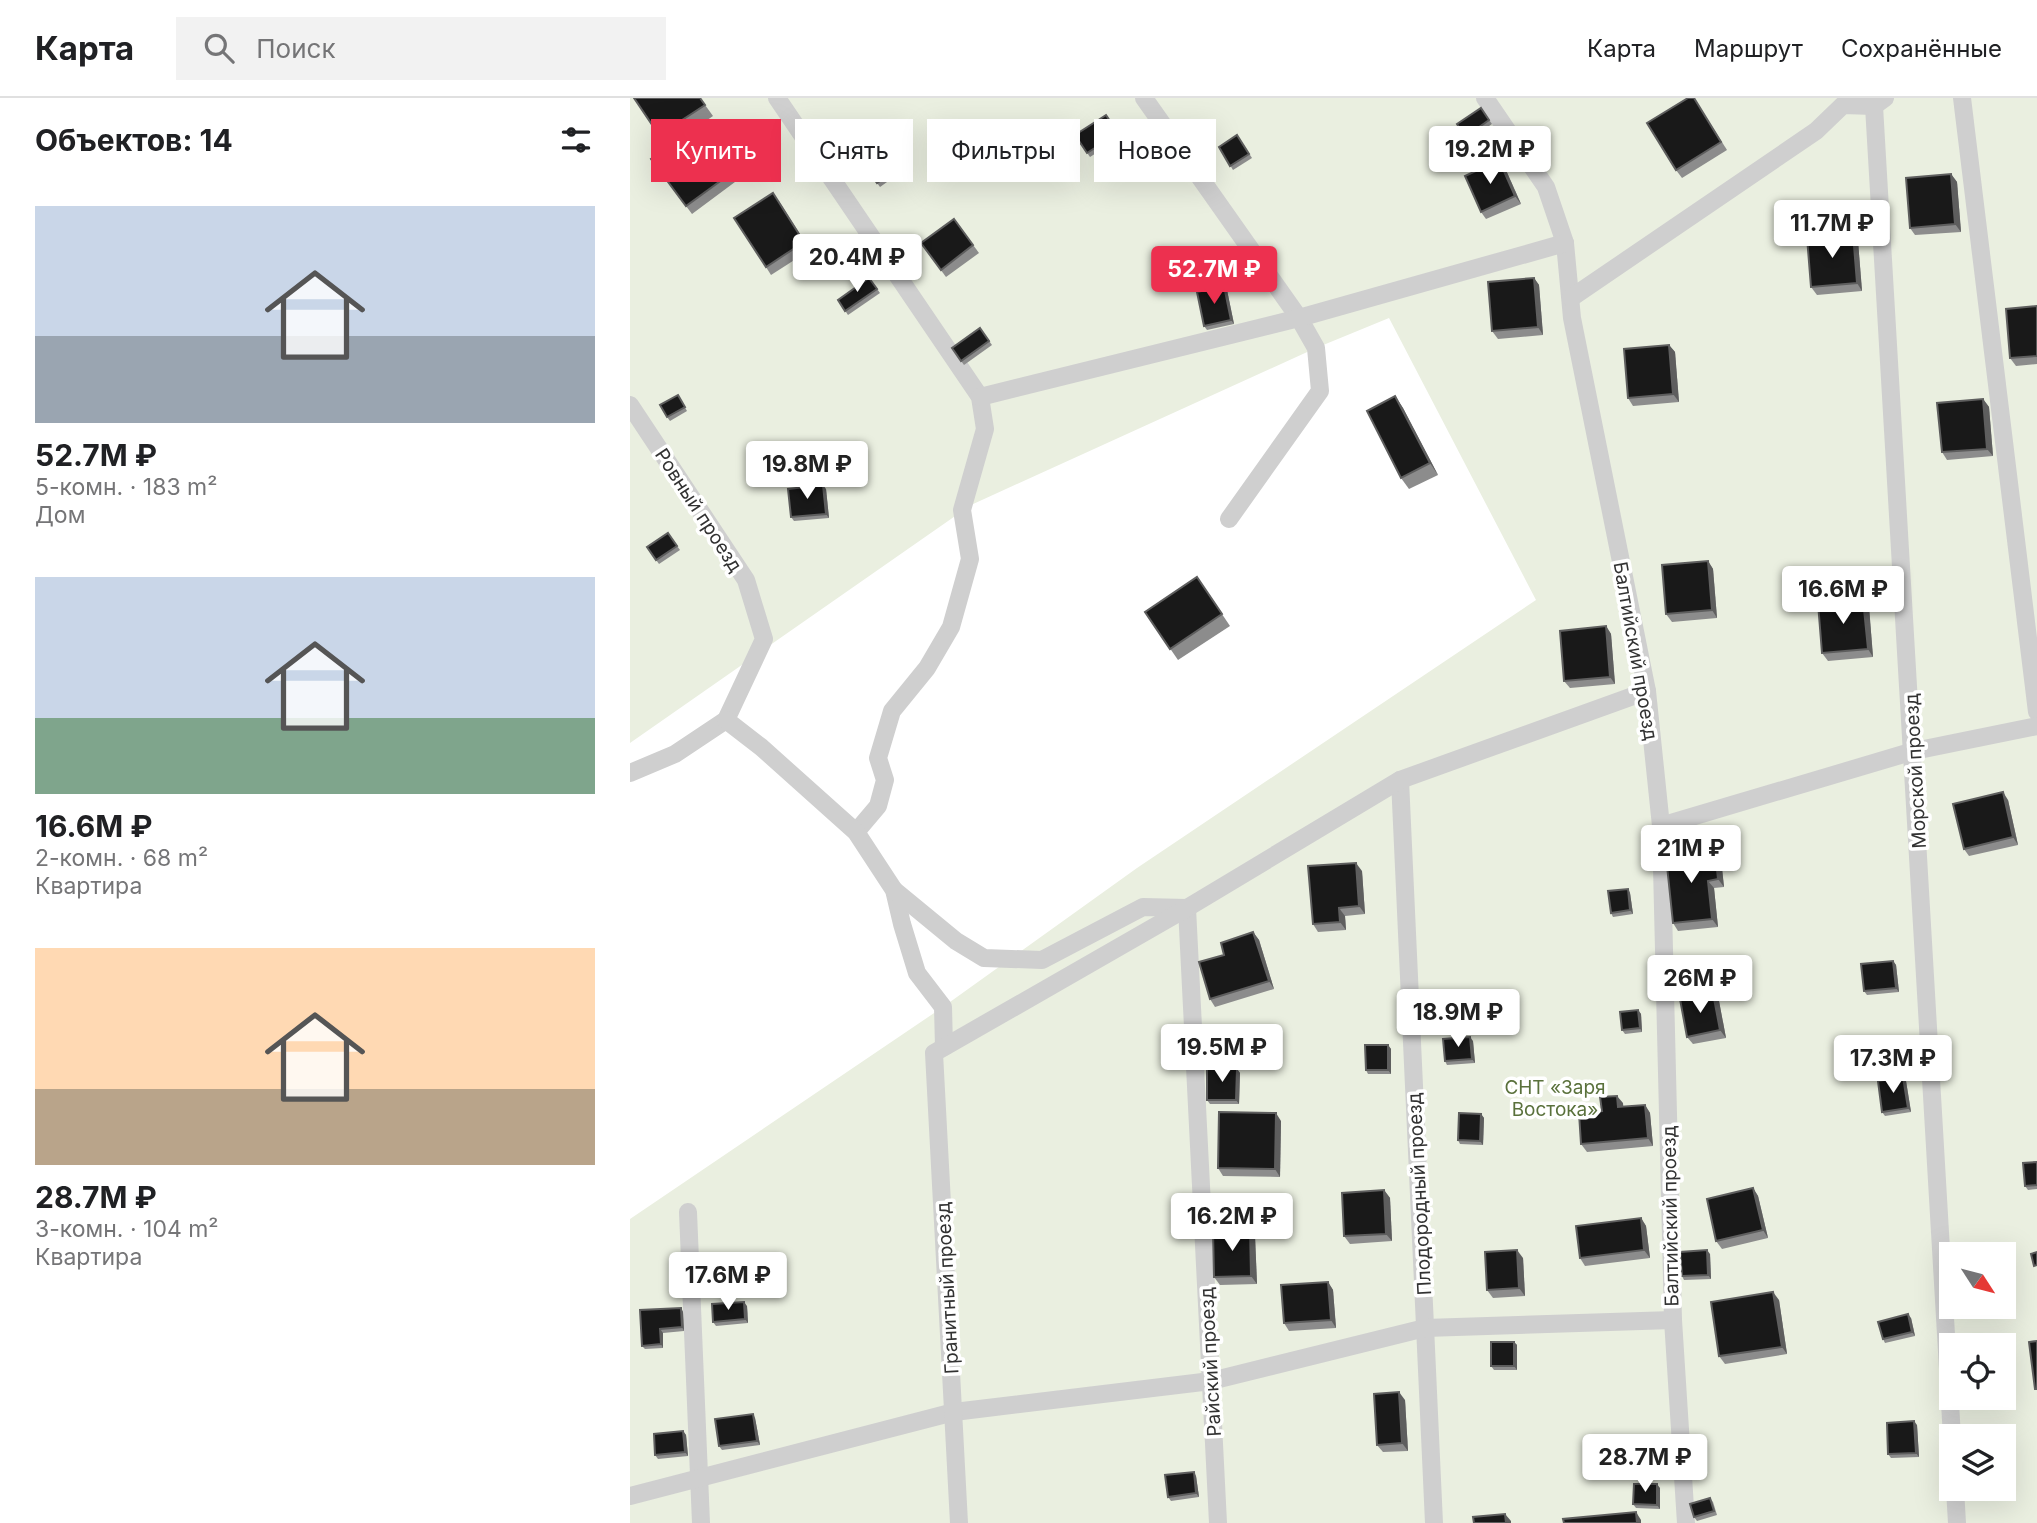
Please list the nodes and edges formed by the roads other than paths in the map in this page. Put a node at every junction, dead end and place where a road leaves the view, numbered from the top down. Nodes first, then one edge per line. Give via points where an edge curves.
1 (777, 98) edge
2 (1144, 98) edge
3 (1485, 98) edge
4 (1962, 98) edge
5 (1840, 101) edge
6 (1880, 102) edge
7 (1565, 243) junction
8 (1571, 298) junction
9 (1299, 318) junction
10 (980, 397) junction
11 (630, 405) edge
12 (1229, 519) dead end
13 (1647, 691) junction
14 (2037, 712) edge
15 (726, 720) junction
16 (2037, 726) edge
17 (1914, 751) junction
18 (630, 773) edge
19 (1400, 780) junction
20 (1661, 826) junction
21 (856, 832) junction
22 (894, 890) junction
23 (1187, 908) junction
24 (939, 1050) junction
25 (688, 1212) dead end
26 (1673, 1320) junction
27 (1425, 1328) junction
28 (1211, 1381) junction
29 (954, 1412) junction
30 (1951, 1424) edge
31 (699, 1479) junction
32 (630, 1496) edge
33 (1956, 1501) edge
34 (701, 1523) edge
35 (959, 1523) edge
36 (1217, 1523) edge
37 (1434, 1523) edge
38 (1686, 1523) edge
39 (1957, 1523) edge

1 - 10 lane
2 - 9 lane
3 - 7 lane, Балтийский проезд via 1546,187
4 - 14 lane
5 - 6 lane
5 - 8 lane via 1816,131
6 - 17 lane, Морской проезд
7 - 8 lane, Балтийский проезд
7 - 9 lane
8 - 13 lane, Балтийский проезд
9 - 10 lane
9 - 12 lane via 1316,348 1320,391
10 - 21 lane via 985,429 962,510 970,559 951,627 927,668 892,711 878,758 885,780 878,806
11 - 15 lane, Ровный проезд via 746,580 764,639
13 - 19 lane
13 - 20 lane, Балтийский проезд
15 - 18 lane via 675,754
15 - 21 lane
16 - 17 lane
17 - 20 lane
17 - 30 lane, Морской проезд
19 - 23 lane
19 - 27 lane, Плодородный проезд
20 - 26 lane, Балтийский проезд
21 - 22 lane
22 - 23 lane via 984,958 1042,960 1143,907
22 - 24 lane, Гранитный проезд via 918,973 943,1007
23 - 24 lane
23 - 28 lane, Райский проезд
24 - 29 lane, Гранитный проезд
25 - 31 lane
26 - 27 lane
26 - 38 lane, Балтийский проезд
27 - 28 lane
27 - 37 lane, Плодородный проезд
28 - 29 lane
28 - 36 lane, Райский проезд
29 - 31 lane
29 - 35 lane, Гранитный проезд
31 - 32 lane
31 - 34 lane
33 - 39 lane

